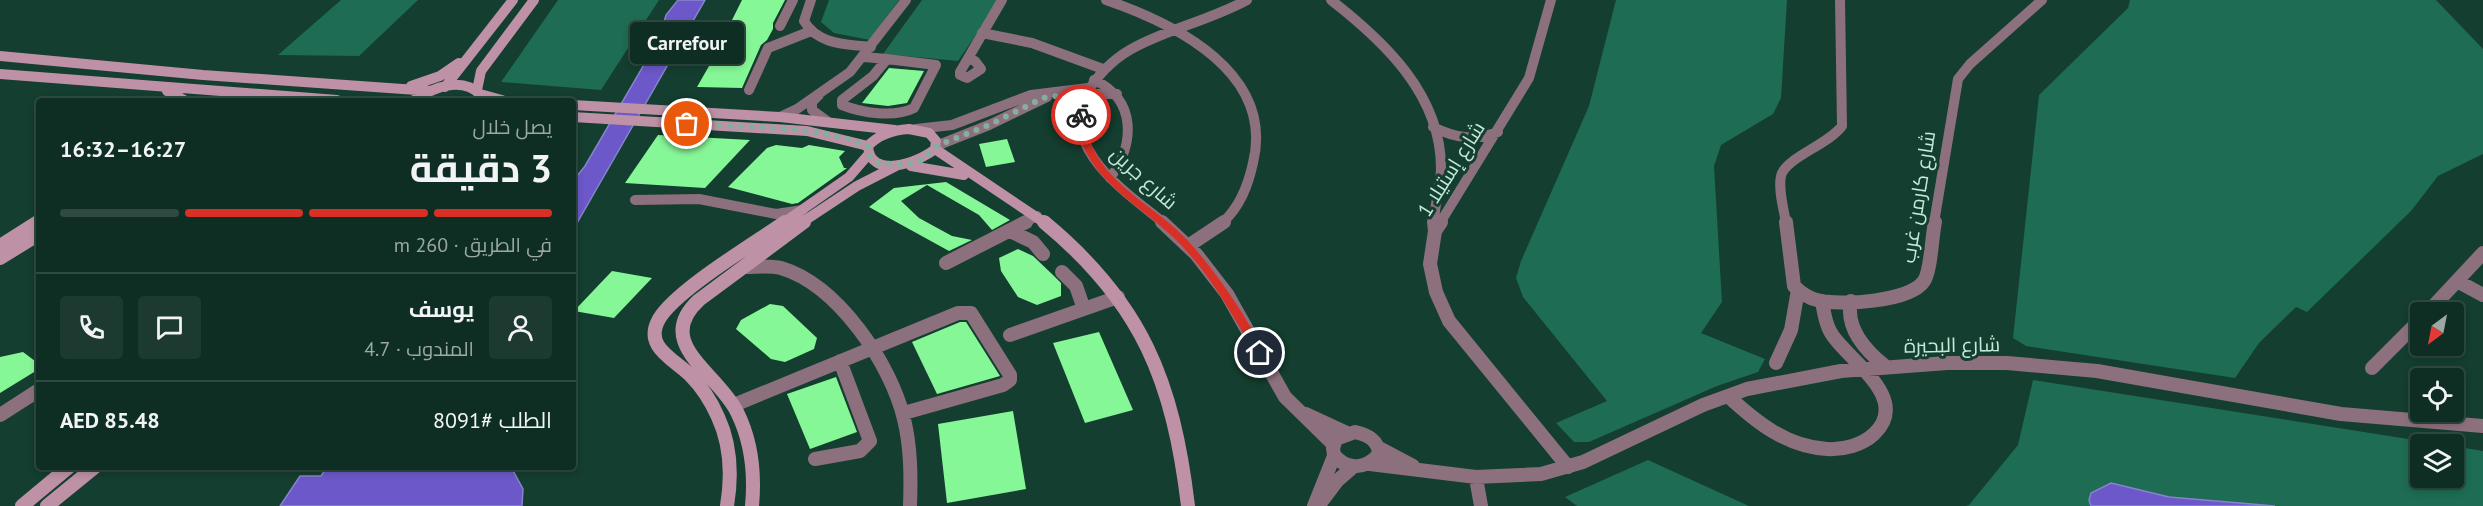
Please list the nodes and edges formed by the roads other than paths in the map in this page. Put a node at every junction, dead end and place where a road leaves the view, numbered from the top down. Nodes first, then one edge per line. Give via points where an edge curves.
1 (513, 0) edge
2 (534, 0) edge
3 (793, 0) edge
4 (811, 0) edge
5 (906, 0) edge
6 (1002, 0) edge
7 (1106, 0) edge
8 (1246, 0) edge
9 (1331, 0) edge
10 (1551, 0) edge
11 (1840, 0) edge
12 (2042, 0) edge
13 (780, 27) dead end
14 (1179, 30) junction
15 (811, 32) junction
16 (982, 33) junction
17 (773, 37) dead end
18 (795, 37) junction
19 (871, 47) junction
20 (0, 56) edge
21 (864, 57) junction
22 (465, 59) junction
23 (887, 59) junction
24 (968, 59) dead end
25 (1103, 69) junction
26 (0, 74) edge
27 (445, 87) junction
28 (160, 88) junction
29 (396, 89) junction
30 (211, 90) junction
31 (431, 90) junction
32 (749, 90) dead end
33 (1087, 91) junction
34 (819, 94) junction
35 (1117, 94) junction
36 (262, 95) junction
37 (479, 95) edge
38 (180, 98) edge
39 (201, 98) edge
40 (245, 98) edge
41 (307, 98) edge
42 (417, 98) edge
43 (1004, 104) junction
44 (576, 105) edge
45 (1018, 112) junction
46 (576, 117) edge
47 (780, 117) junction
48 (826, 121) junction
49 (1433, 126) junction
50 (916, 129) junction
51 (895, 130) junction
52 (1498, 132) junction
53 (936, 147) junction
54 (868, 151) junction
55 (1125, 154) junction
56 (1096, 162) junction
57 (901, 166) junction
58 (1110, 178) junction
59 (991, 184) junction
60 (635, 200) dead end
61 (804, 209) junction
62 (764, 212) junction
63 (1037, 216) junction
64 (36, 223) edge
65 (1010, 231) junction
66 (1435, 231) junction
67 (36, 236) edge
68 (772, 239) junction
69 (0, 246) edge
70 (1188, 246) junction
71 (2483, 253) edge
72 (1043, 254) dead end
73 (0, 258) edge
74 (946, 263) dead end
75 (744, 267) junction
76 (781, 268) junction
77 (1062, 272) dead end
78 (2459, 282) junction
79 (1798, 290) junction
80 (2483, 295) edge
81 (1118, 297) junction
82 (1851, 301) junction
83 (1822, 302) junction
84 (2438, 302) edge
85 (1084, 309) junction
86 (2410, 330) edge
87 (1010, 335) dead end
88 (874, 347) junction
89 (840, 361) junction
90 (1776, 363) dead end
91 (1885, 366) junction
92 (2372, 368) dead end
93 (1864, 369) junction
94 (36, 392) edge
95 (1728, 396) junction
96 (734, 405) junction
97 (1294, 407) junction
98 (904, 413) junction
99 (0, 415) edge
100 (2483, 426) edge
101 (1347, 433) junction
102 (1379, 448) junction
103 (1333, 450) junction
104 (815, 459) dead end
105 (1370, 464) junction
106 (1353, 467) junction
107 (1568, 467) junction
108 (65, 470) edge
109 (91, 470) edge
110 (1437, 475) junction
111 (1476, 478) junction
112 (22, 506) edge
113 (47, 506) edge
114 (727, 506) edge
115 (752, 506) edge
116 (910, 506) edge
117 (1188, 506) edge
118 (1316, 506) edge
119 (1481, 506) edge

1 - 22 main road
2 - 37 main road via 481,71
3 - 13 street
4 - 15 street via 804,21
5 - 19 street
6 - 16 street
7 - 14 street
8 - 14 street
9 - 49 street via 1391,51 1418,90
10 - 52 street, شارع إستيلا 1 via 1529,78
11 - 79 street via 1842,126 1831,141 1780,172 1791,280
12 - 82 street, شارع كارمن غرب via 1958,78 1925,280 1907,293
14 - 25 street via 1139,45
14 - 70 street via 1213,53 1238,83 1252,111 1256,135 1251,175 1235,210 1217,230
15 - 18 street
15 - 19 street via 830,41
16 - 24 street
16 - 25 street via 1042,46
17 - 18 street
18 - 32 street via 768,48
19 - 21 street
20 - 29 main road
21 - 23 street
21 - 34 street via 841,80
22 - 27 main road
22 - 29 main road via 431,80
23 - 23 street via 873,76 842,100 842,105 899,114 914,108 937,66
25 - 33 street
26 - 28 main road
27 - 31 main road
27 - 37 main road via 468,86
28 - 30 main road
28 - 38 main road
29 - 31 main road
30 - 36 main road
30 - 39 main road
31 - 42 main road
33 - 35 street
33 - 35 street via 1108,85
33 - 43 street via 1031,95
33 - 45 street via 1073,97 1050,96
33 - 56 street, شارع جرين via 1082,128
34 - 47 street
34 - 48 street via 812,111
35 - 55 street via 1127,131
36 - 40 main road
36 - 41 main road
43 - 45 street
43 - 50 street via 952,125
44 - 47 main road
45 - 53 street
46 - 54 main road via 807,131
47 - 48 main road
48 - 51 main road
49 - 52 street via 1463,138 1481,138
49 - 66 street via 1441,168 1433,219
50 - 51 main road
50 - 53 main road via 934,137
51 - 54 main road via 878,136
52 - 66 street, شارع إستيلا 1
53 - 57 main road via 924,159
53 - 59 main road
54 - 57 main road via 878,163
54 - 61 main road via 855,172
55 - 56 street
55 - 58 street
56 - 58 street, شارع جرين
57 - 59 main road via 946,170
57 - 68 main road via 864,182
58 - 70 street, شارع جرين
59 - 63 main road
60 - 62 street via 699,199
61 - 62 street via 783,214
61 - 68 main road
62 - 68 street via 773,221
63 - 65 street
63 - 81 main road via 1078,252
64 - 69 main road
65 - 72 street via 1033,242
65 - 74 street
66 - 107 street, شارع إستيلا 1 via 1430,252 1432,278 1449,321
67 - 73 main road
68 - 75 main road
68 - 76 street
68 - 114 main road via 676,299 655,329 661,352 698,383 716,413 728,453
70 - 97 street, شارع جرين via 1233,303 1275,382
71 - 78 street
75 - 76 street
75 - 96 main road via 694,305 681,326 686,347
76 - 88 street via 844,312
77 - 85 street via 1076,286
78 - 80 street
78 - 84 street
79 - 83 street
79 - 90 street via 1791,330
81 - 85 street
81 - 117 main road via 1148,345 1172,404
82 - 83 street, شارع كارمن غرب
82 - 91 street via 1849,318 1865,348
83 - 93 street via 1832,335
85 - 87 street
86 - 92 street
88 - 89 street
88 - 98 street via 889,371
88 - 98 street via 968,312 973,314 1010,375 1003,385
89 - 96 street
89 - 104 street via 870,441 860,451
91 - 93 street, شارع البحيرة
91 - 100 street, شارع البحيرة via 1977,363 2073,369 2343,414
93 - 95 street, شارع البحيرة
93 - 95 street via 1880,389 1886,413 1883,423 1868,440 1843,448 1811,447 1778,435 1750,417
94 - 99 street
95 - 107 street, شارع البحيرة
96 - 115 main road via 751,453
97 - 101 street, شارع جرين
97 - 103 street, شارع جرين
98 - 116 street via 910,457
101 - 102 street via 1364,434 1377,442
101 - 103 street
102 - 105 street
102 - 110 street, شارع البحيرة
103 - 106 street via 1338,461
103 - 118 street
105 - 106 street
105 - 110 street, شارع البحيرة
106 - 118 street
107 - 111 street, شارع البحيرة via 1539,474
108 - 112 main road
109 - 113 main road
110 - 111 street, شارع البحيرة
111 - 119 street

